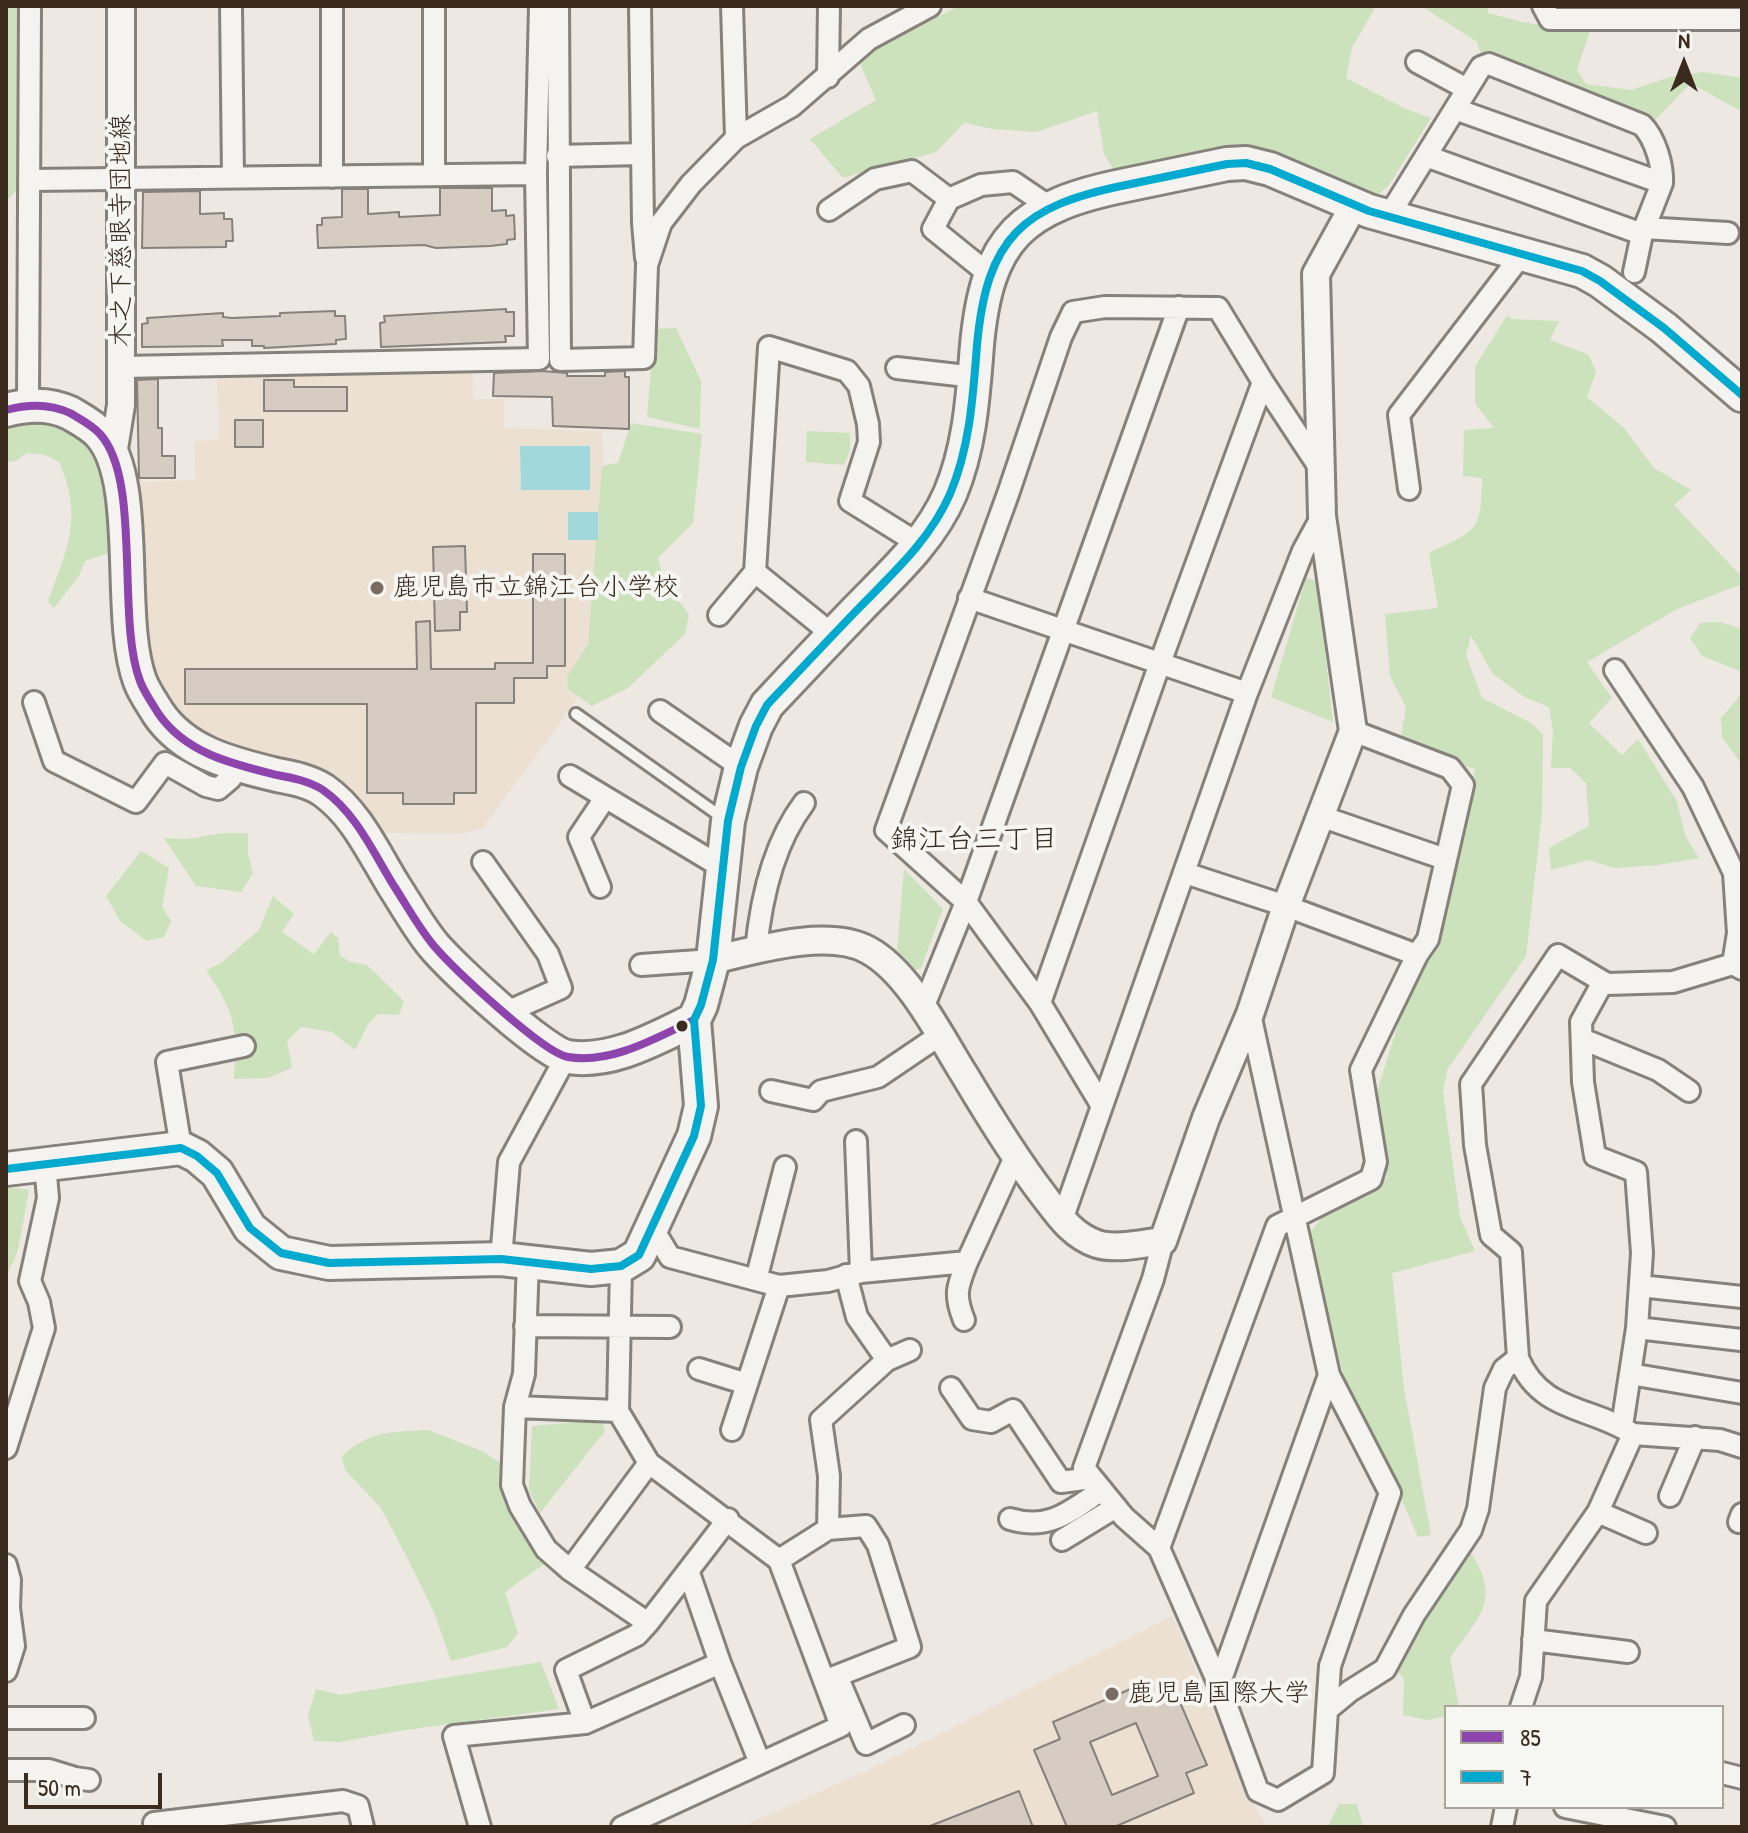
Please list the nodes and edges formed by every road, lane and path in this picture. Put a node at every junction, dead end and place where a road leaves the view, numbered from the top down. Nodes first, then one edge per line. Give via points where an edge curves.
1 (30, 6) edge
2 (121, 6) edge
3 (231, 6) edge
4 (332, 6) edge
5 (434, 6) edge
6 (540, 6) edge
7 (558, 6) edge
8 (640, 6) edge
9 (732, 6) edge
10 (829, 6) edge
11 (1543, 6) edge
12 (926, 7) edge
13 (1639, 12) edge
14 (1737, 15) edge
15 (1417, 62) dead end
16 (828, 77) junction
17 (1467, 89) junction
18 (1455, 109) junction
19 (736, 138) junction
20 (642, 154) junction
21 (557, 156) junction
22 (1426, 156) junction
23 (536, 174) junction
24 (434, 175) junction
25 (233, 177) junction
26 (332, 177) junction
27 (121, 179) junction
28 (31, 180) junction
29 (1662, 183) junction
30 (949, 199) junction
31 (1354, 205) junction
32 (1050, 207) junction
33 (829, 210) dead end
34 (1388, 217) junction
35 (1643, 231) junction
36 (1728, 233) dead end
37 (1523, 253) junction
38 (647, 265) junction
39 (1634, 272) dead end
40 (990, 275) junction
41 (1179, 307) junction
42 (122, 367) junction
43 (897, 368) dead end
44 (975, 377) junction
45 (1263, 382) junction
46 (1742, 395) edge
47 (13, 410) edge
48 (113, 455) junction
49 (1321, 470) junction
50 (1409, 489) dead end
51 (1322, 516) junction
52 (919, 544) junction
53 (755, 572) junction
54 (969, 598) junction
55 (719, 615) dead end
56 (1063, 629) junction
57 (833, 635) junction
58 (1160, 663) junction
59 (1615, 670) dead end
60 (1247, 693) junction
61 (34, 702) dead end
62 (660, 711) dead end
63 (576, 714) dead end
64 (1353, 731) junction
65 (235, 764) junction
66 (741, 767) junction
67 (570, 776) dead end
68 (605, 798) junction
69 (804, 803) dead end
70 (1320, 816) junction
71 (728, 821) junction
72 (1445, 859) junction
73 (483, 862) dead end
74 (723, 868) junction
75 (1185, 873) junction
76 (600, 887) dead end
77 (966, 902) junction
78 (1286, 906) junction
79 (756, 950) junction
80 (1417, 955) junction
81 (713, 960) junction
82 (641, 965) dead end
83 (1738, 966) edge
84 (1603, 982) junction
85 (1040, 1003) junction
86 (923, 1008) junction
87 (507, 1012) junction
88 (1250, 1014) junction
89 (694, 1020) junction
90 (940, 1035) junction
91 (1582, 1039) junction
92 (244, 1046) dead end
93 (566, 1057) junction
94 (771, 1091) dead end
95 (1689, 1091) dead end
96 (1102, 1106) junction
97 (856, 1141) dead end
98 (181, 1148) junction
99 (1015, 1157) junction
100 (7, 1164) edge
101 (45, 1164) junction
102 (785, 1167) dead end
103 (1296, 1215) junction
104 (1062, 1220) junction
105 (653, 1229) junction
106 (1163, 1241) junction
107 (515, 1260) junction
108 (967, 1262) junction
109 (621, 1266) junction
110 (854, 1274) junction
111 (756, 1280) junction
112 (779, 1286) junction
113 (1640, 1286) junction
114 (1731, 1290) edge
115 (964, 1320) dead end
116 (525, 1326) junction
117 (620, 1326) junction
118 (670, 1327) dead end
119 (1637, 1328) junction
120 (1741, 1340) edge
121 (910, 1350) dead end
122 (1518, 1358) junction
123 (887, 1360) junction
124 (699, 1369) dead end
125 (1630, 1374) junction
126 (1329, 1375) junction
127 (747, 1384) junction
128 (951, 1388) dead end
129 (1742, 1393) edge
130 (515, 1407) junction
131 (618, 1411) junction
132 (732, 1430) dead end
133 (1628, 1430) junction
134 (1695, 1437) junction
135 (1742, 1447) edge
136 (6, 1448) edge
137 (649, 1463) junction
138 (1097, 1484) junction
139 (1670, 1496) dead end
140 (1116, 1507) junction
141 (1598, 1512) junction
142 (728, 1519) junction
143 (1010, 1519) dead end
144 (828, 1529) junction
145 (1646, 1533) dead end
146 (1062, 1540) dead end
147 (1159, 1548) junction
148 (779, 1560) junction
149 (6, 1565) edge
150 (570, 1570) junction
151 (689, 1573) junction
152 (8, 1608) edge
153 (648, 1623) junction
154 (1533, 1640) junction
155 (1628, 1652) dead end
156 (720, 1663) junction
157 (6, 1671) edge
158 (830, 1678) junction
159 (1219, 1685) junction
160 (1522, 1705) edge
161 (1327, 1710) junction
162 (6, 1718) edge
163 (84, 1718) dead end
164 (585, 1723) junction
165 (904, 1725) dead end
166 (760, 1763) junction
167 (6, 1770) edge
168 (89, 1780) dead end
169 (1589, 1809) edge
170 (1624, 1812) edge
171 (661, 1819) edge
172 (154, 1823) dead end
173 (363, 1827) edge
174 (480, 1827) edge
175 (622, 1827) edge
176 (1665, 1827) edge

1 - 28 street
2 - 27 street, 木之下慈眼寺団地線
3 - 25 street
4 - 26 street
5 - 24 street
6 - 23 street
7 - 21 street
8 - 20 street
9 - 19 street
10 - 16 street
11 - 13 street via 1550,19
12 - 16 street via 869,39
13 - 14 street
15 - 17 street
16 - 19 street via 792,106
17 - 18 street
17 - 29 street via 1481,67 1489,64 1642,125 1663,171
18 - 22 street
18 - 29 street
19 - 38 street via 661,223
20 - 21 street
20 - 38 street
21 - 38 street via 560,360 644,358
22 - 34 street
22 - 35 street
23 - 24 street
23 - 42 street via 539,359
24 - 26 street
25 - 26 street
25 - 27 street
27 - 28 street
27 - 42 street, 木之下慈眼寺団地線
28 - 47 street
29 - 35 street
30 - 32 street via 981,185 1013,182
30 - 33 street via 912,171 875,179
30 - 40 street via 933,229
31 - 32 main road via 1270,169 1236,163 1089,192
31 - 34 main road
31 - 49 street via 1316,274
32 - 40 main road via 1017,231
34 - 37 main road
35 - 36 street
35 - 39 street
37 - 46 main road via 1600,281
37 - 50 street via 1399,415
40 - 44 main road
41 - 45 street via 1218,308
41 - 54 street via 1073,312
41 - 56 street
42 - 48 street, 木之下慈眼寺団地線
43 - 44 street
44 - 52 main road via 961,464 940,514
45 - 49 street
45 - 58 street
47 - 48 main road via 59,408 101,435
48 - 65 main road via 121,482 130,622 140,682 173,732 202,753
49 - 51 street
51 - 60 street
51 - 64 street
52 - 53 street via 850,501 869,442 859,386 847,371 769,347
52 - 57 main road
53 - 55 street
53 - 57 street
54 - 56 street
54 - 77 street via 886,830
56 - 58 street
56 - 77 street
57 - 66 main road via 767,705
58 - 60 street
58 - 85 street
59 - 83 street via 1693,787 1734,873
60 - 75 street
61 - 65 street via 54,761 136,802 165,763 218,789 231,778
62 - 66 street
63 - 71 lane
64 - 70 street
64 - 72 street via 1450,768 1463,785
65 - 87 main road via 304,781 334,799 359,826 434,945
66 - 71 main road
67 - 68 street
68 - 74 street
68 - 76 street via 579,837
69 - 79 street via 781,838 759,918
70 - 72 street
70 - 78 street
71 - 74 main road
72 - 80 street via 1428,939
73 - 87 street via 548,954 561,988
74 - 81 main road
75 - 78 street
75 - 96 street
77 - 85 street
77 - 86 street
78 - 80 street
78 - 88 street
79 - 81 street
79 - 86 street via 833,941 868,950 902,979
80 - 103 street via 1361,1070 1376,1162 1371,1179
81 - 82 street
81 - 89 main road
83 - 84 street via 1673,982
84 - 91 street via 1581,1022
84 - 122 street via 1558,955 1471,1084 1475,1145 1491,1235 1511,1252
85 - 96 street
86 - 90 street
87 - 93 main road
88 - 103 street
88 - 106 street
89 - 93 main road via 603,1056
89 - 105 main road via 701,1106 694,1136
90 - 94 street via 878,1077 821,1091 813,1100
90 - 99 street
91 - 95 street via 1658,1070
91 - 113 street via 1595,1156 1636,1172
92 - 98 street via 167,1062
93 - 107 street via 509,1162
96 - 104 street
97 - 110 street
98 - 101 main road
98 - 107 main road via 217,1173 250,1228 281,1253 329,1263
99 - 104 street
99 - 108 street
100 - 101 main road
101 - 136 street via 48,1198 30,1281 44,1328
102 - 111 street
103 - 126 street
103 - 147 street via 1277,1226
104 - 106 street via 1079,1236 1100,1245
105 - 109 main road via 639,1255
105 - 111 street via 670,1257
106 - 138 street via 1084,1468
107 - 109 main road via 591,1269
107 - 116 street
108 - 110 street
108 - 115 street via 956,1300
109 - 117 street
110 - 112 street
110 - 123 street via 857,1317
111 - 112 street
112 - 127 street
113 - 114 street
113 - 119 street
116 - 117 street
116 - 130 street via 524,1374
117 - 118 street
117 - 131 street
119 - 120 street
119 - 125 street
121 - 123 street
122 - 133 street via 1524,1373 1554,1401
122 - 161 street via 1504,1369 1495,1388 1471,1530 1385,1669
123 - 144 street via 821,1420 829,1476
124 - 127 street
125 - 129 street
125 - 133 street
126 - 159 street
126 - 161 street via 1390,1493 1330,1666
127 - 132 street
128 - 138 street via 972,1419 991,1422 1013,1410 1061,1482
130 - 131 street
130 - 150 street via 512,1485 546,1549
131 - 137 street
133 - 134 street
133 - 141 street
134 - 135 street
134 - 139 street
137 - 142 street
137 - 150 street
138 - 140 street
138 - 143 street via 1060,1517 1028,1524
140 - 146 street
140 - 147 street
141 - 145 street
141 - 154 street via 1536,1601
142 - 148 street
142 - 151 street
144 - 148 street
144 - 158 street via 866,1526 878,1545 910,1647
147 - 159 street
148 - 158 street
149 - 152 street
150 - 153 street
151 - 153 street
151 - 156 street
152 - 157 street via 14,1646
153 - 164 street via 637,1635 566,1670
154 - 155 street
154 - 160 street via 1531,1677
156 - 164 street
156 - 166 street
158 - 165 street via 866,1744
158 - 166 street via 841,1726
159 - 161 street via 1258,1791 1278,1800 1323,1773
162 - 163 street
164 - 174 street via 454,1736
166 - 171 street
167 - 168 street via 49,1770
169 - 170 street
170 - 176 street
171 - 175 street
172 - 173 street via 343,1801 358,1806

